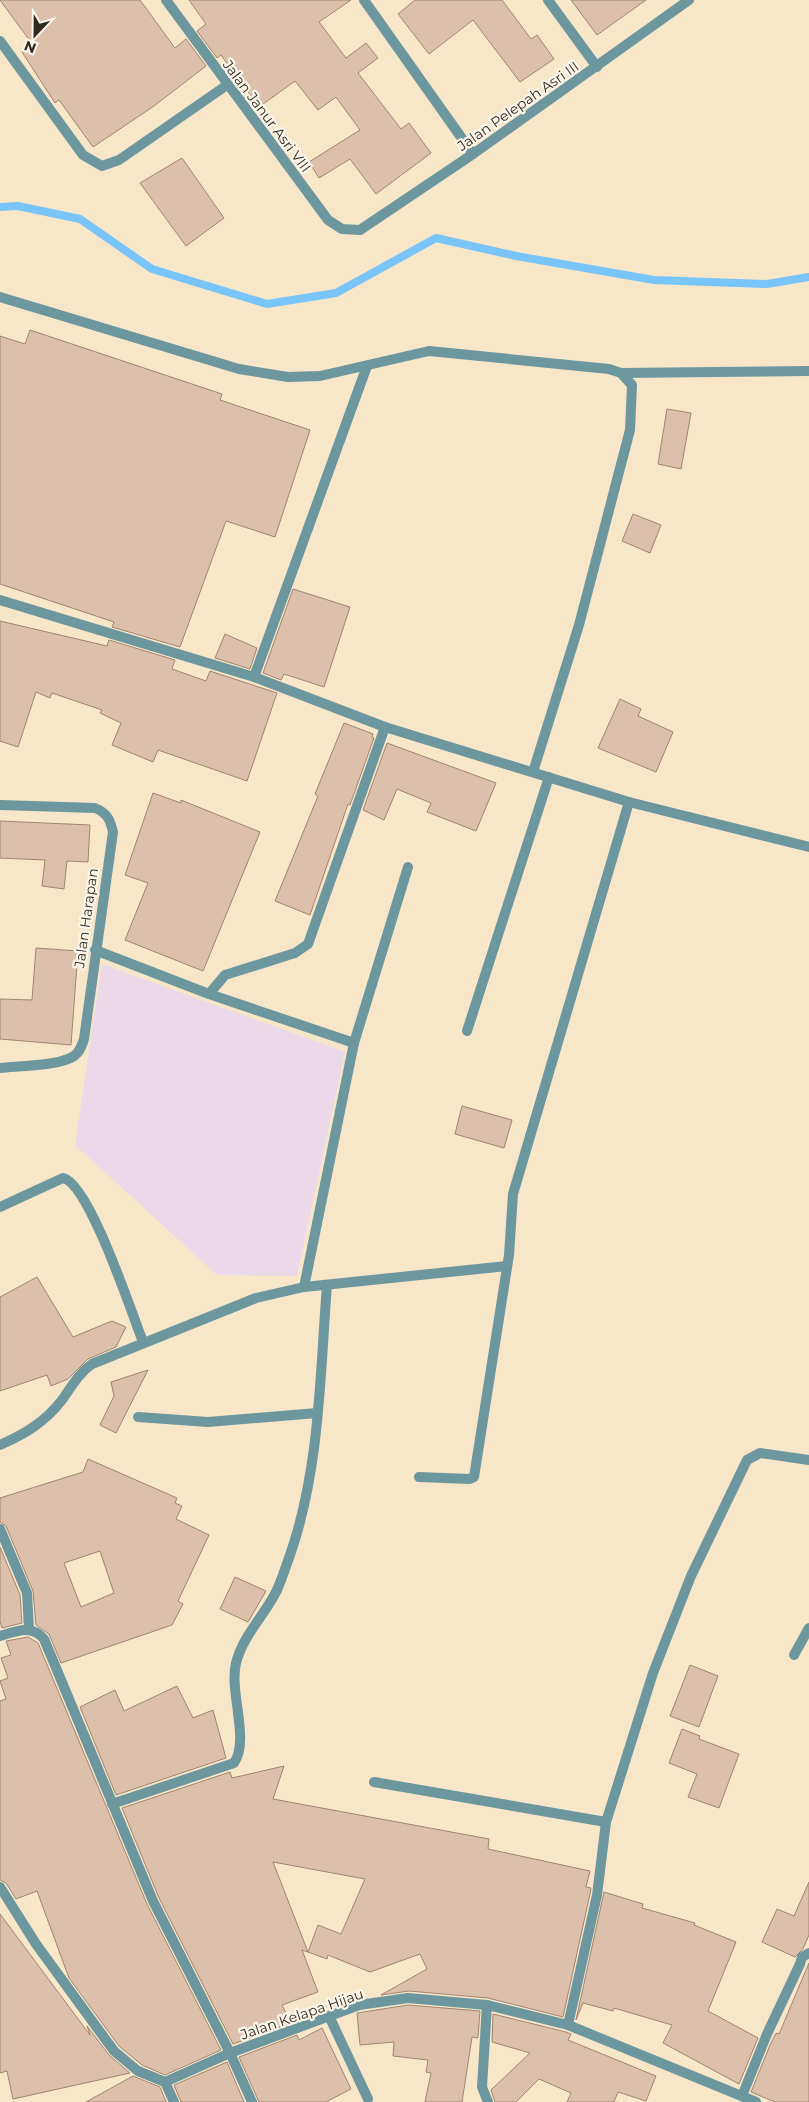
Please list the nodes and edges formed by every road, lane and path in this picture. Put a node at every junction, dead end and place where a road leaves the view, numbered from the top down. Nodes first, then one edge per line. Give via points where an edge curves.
1 (166, 0) edge
2 (364, 0) edge
3 (548, 0) edge
4 (689, 0) edge
5 (0, 41) edge
6 (597, 67) junction
7 (227, 85) junction
8 (473, 154) junction
9 (360, 230) joint
10 (0, 297) edge
11 (367, 366) junction
12 (809, 372) edge
13 (621, 373) junction
14 (0, 600) edge
15 (254, 677) junction
16 (385, 727) junction
17 (533, 772) junction
18 (549, 777) junction
19 (629, 802) junction
20 (0, 805) edge
21 (809, 847) edge
22 (408, 867) dead end
23 (95, 950) junction
24 (209, 994) junction
25 (466, 1031) dead end
26 (354, 1043) junction
27 (0, 1068) edge
28 (0, 1207) edge
29 (507, 1266) junction
30 (328, 1285) junction
31 (304, 1287) junction
32 (143, 1342) junction
33 (317, 1413) junction
34 (138, 1417) dead end
35 (0, 1445) edge
36 (809, 1460) edge
37 (419, 1476) dead end
38 (0, 1529) edge
39 (809, 1628) edge
40 (29, 1629) junction
41 (0, 1636) edge
42 (794, 1655) dead end
43 (374, 1782) dead end
44 (112, 1804) junction
45 (606, 1822) junction
46 (0, 1887) edge
47 (809, 1953) edge
48 (487, 2005) junction
49 (329, 2016) junction
50 (568, 2025) junction
51 (230, 2053) junction
52 (165, 2082) junction
53 (742, 2096) junction
54 (368, 2099) dead end
55 (174, 2102) edge
56 (252, 2102) edge
57 (488, 2102) edge
58 (756, 2102) edge

1 - 7 street, Jalan Janur Asri VIII
2 - 8 street
3 - 6 street
4 - 6 street, Jalan Pelepah Asri III
5 - 7 street via 83,155 102,166 119,160
6 - 8 street, Jalan Pelepah Asri III
7 - 9 street, Jalan Janur Asri VIII via 328,220 342,229
8 - 9 street, Jalan Pelepah Asri III
10 - 11 street via 239,370 288,377 320,376
11 - 13 street via 429,351 600,368
11 - 15 street
12 - 13 street
13 - 17 street via 632,385 630,430 579,625
14 - 15 street
15 - 16 street
16 - 17 street
16 - 24 street via 308,944 295,953 226,975
17 - 18 street
18 - 19 street
18 - 25 street
19 - 21 street
19 - 29 street via 513,1194
20 - 23 street, Jalan Harapan via 94,808 105,812 112,832
22 - 26 street
23 - 24 street
23 - 27 street, Jalan Harapan via 84,1039 75,1056 62,1061
24 - 26 street
26 - 31 street
28 - 32 street via 63,1178 72,1182 94,1215
29 - 30 street
29 - 37 street via 474,1477
30 - 31 street
30 - 33 street
31 - 32 street via 256,1298
32 - 35 street via 92,1364 79,1374 42,1422
33 - 34 street via 208,1422
33 - 44 street via 309,1481 291,1552 276,1591 245,1641 232,1678 239,1755 226,1766
36 - 45 street via 760,1453 746,1460 691,1576 653,1673
38 - 40 street via 27,1593
39 - 42 street
40 - 41 street
40 - 44 street via 44,1639
43 - 45 street
44 - 51 street via 153,1901
45 - 50 street via 597,1895
46 - 52 street via 36,1944 114,2051 138,2072
47 - 53 street via 802,1957
48 - 49 street, Jalan Kelapa Hijau via 408,1998 359,2005
48 - 50 street, Jalan Kelapa Hijau
48 - 57 street via 482,2087
49 - 51 street, Jalan Kelapa Hijau
49 - 54 street
50 - 53 street, Jalan Kelapa Hijau
51 - 52 street, Jalan Kelapa Hijau
51 - 56 street
52 - 55 street
53 - 58 street, Jalan Kelapa Hijau

